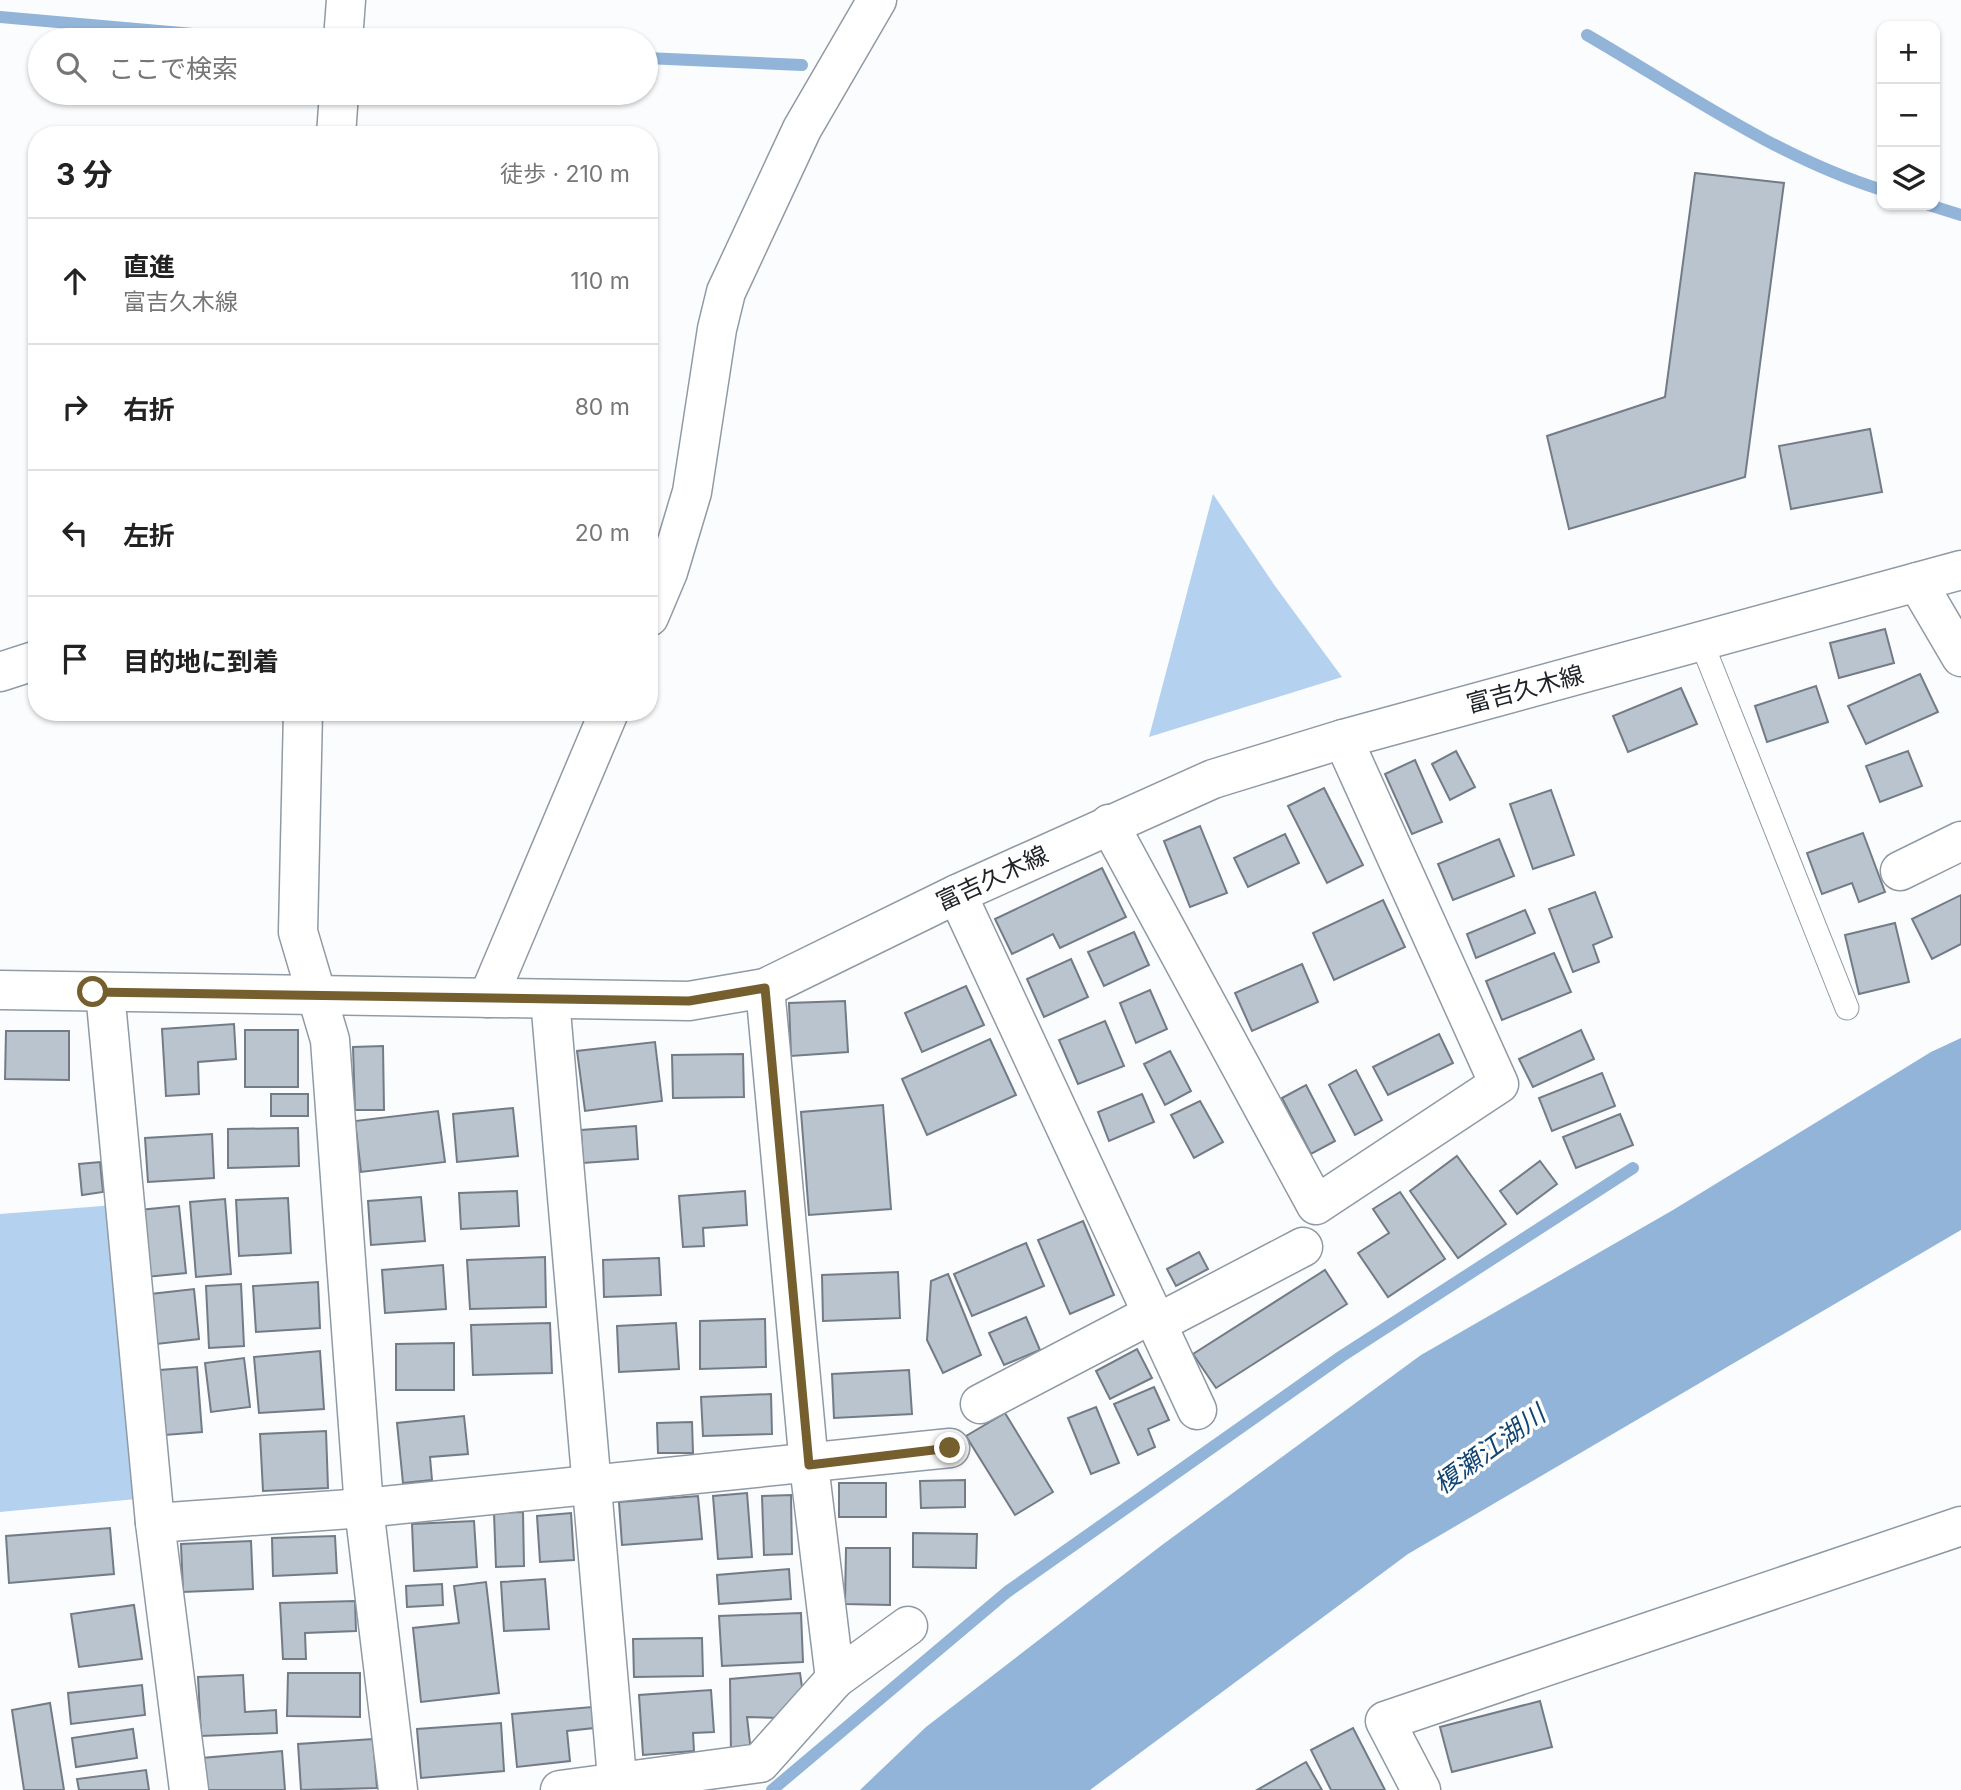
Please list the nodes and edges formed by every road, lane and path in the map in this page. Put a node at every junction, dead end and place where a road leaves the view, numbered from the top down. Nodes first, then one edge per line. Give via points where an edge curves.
1 (346, 0) edge
2 (877, 0) edge
3 (344, 28) edge
4 (338, 105) edge
5 (337, 126) edge
6 (1961, 570) edge
7 (1917, 582) junction
8 (658, 596) edge
9 (1701, 641) junction
10 (1961, 657) edge
11 (28, 663) edge
12 (0, 672) edge
13 (303, 721) edge
14 (605, 721) edge
15 (1343, 739) junction
16 (1109, 824) junction
17 (1961, 842) edge
18 (1900, 871) dead end
19 (957, 894) junction
20 (765, 988) junction
21 (0, 990) edge
22 (105, 992) junction
23 (317, 995) junction
24 (488, 998) junction
25 (550, 999) junction
26 (1847, 1008) dead end
27 (1303, 1247) dead end
28 (1154, 1319) junction
29 (980, 1404) dead end
30 (1197, 1410) dead end
31 (950, 1448) dead end
32 (809, 1465) junction
33 (591, 1486) junction
34 (365, 1508) junction
35 (155, 1523) junction
36 (1961, 1526) edge
37 (908, 1626) dead end
38 (835, 1679) junction
39 (617, 1786) edge
40 (189, 1790) edge
41 (398, 1790) edge
42 (560, 1790) edge
43 (1421, 1790) edge

1 - 3 street
2 - 8 street via 803,129 726,292 692,492
4 - 5 street
6 - 7 street, 富吉久木線
7 - 9 street, 富吉久木線
7 - 10 street
9 - 15 street, 富吉久木線
9 - 26 lane
11 - 12 street
13 - 23 street via 298,932
14 - 24 street
15 - 16 street, 富吉久木線 via 1213,779
15 - 16 street via 1499,1084 1316,1205
16 - 19 street, 富吉久木線
17 - 18 street
19 - 20 street, 富吉久木線
19 - 28 street
20 - 25 street, 富吉久木線 via 689,1001
20 - 32 street
21 - 22 street, 富吉久木線
22 - 23 street, 富吉久木線
22 - 35 street
23 - 24 street, 富吉久木線
23 - 34 street via 330,1040
24 - 25 street, 富吉久木線
25 - 33 street
27 - 28 street
28 - 29 street
28 - 30 street
31 - 32 street
32 - 33 street
32 - 38 street
33 - 34 street
33 - 39 street
34 - 35 street
34 - 41 street
35 - 40 street
36 - 43 street via 1385,1721
37 - 38 street
38 - 39 street via 760,1763
39 - 42 street

